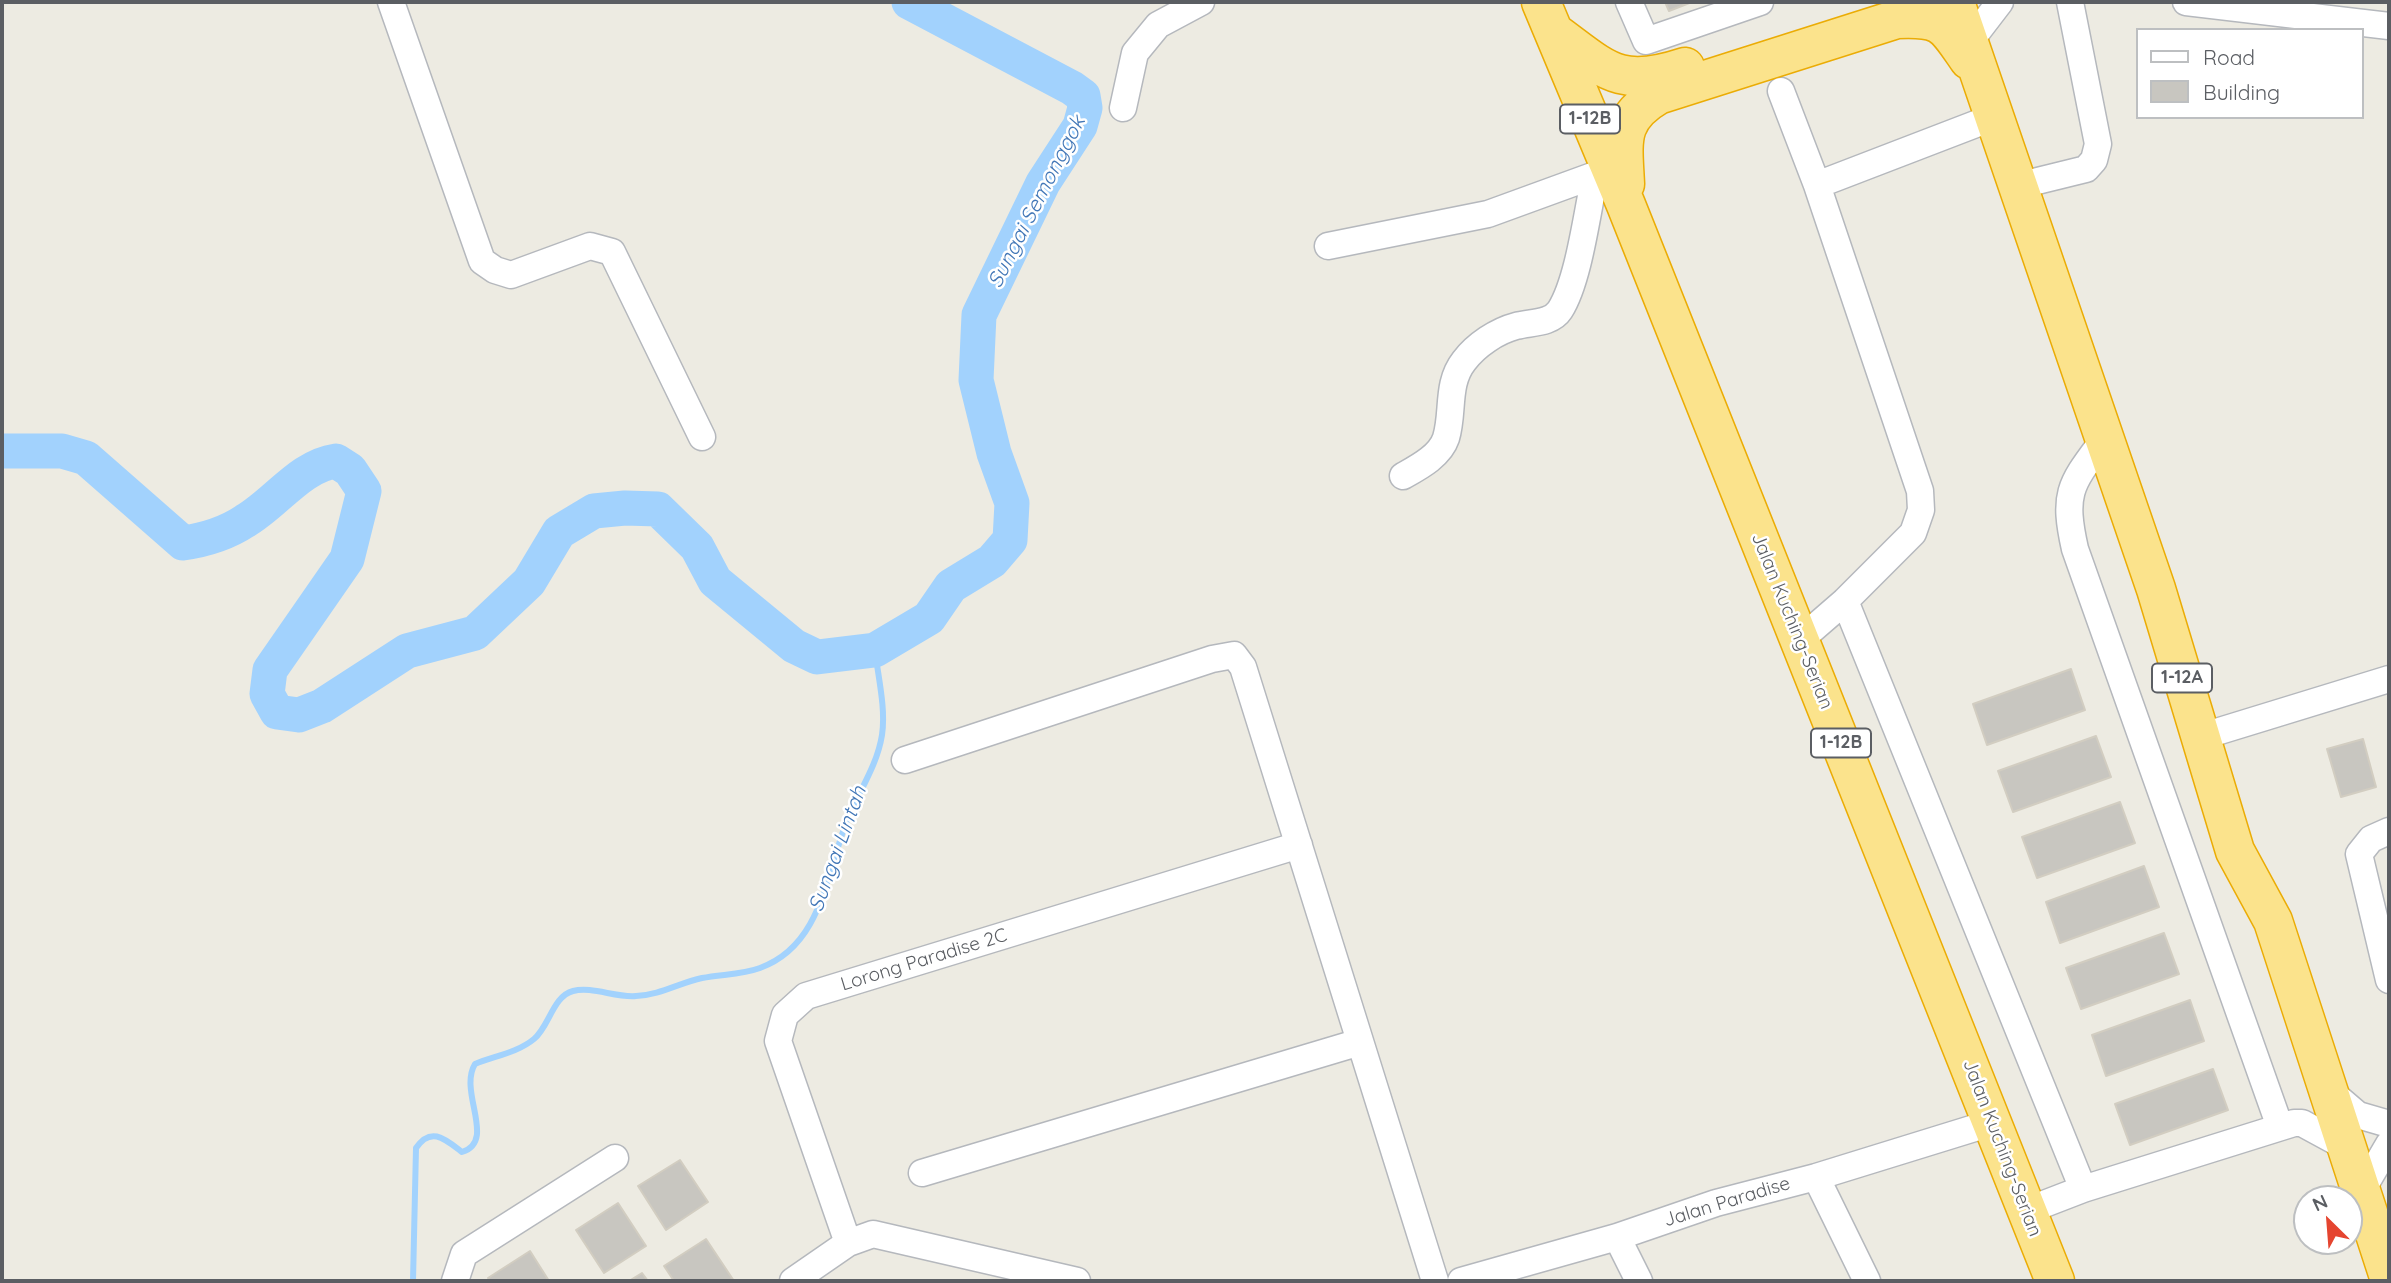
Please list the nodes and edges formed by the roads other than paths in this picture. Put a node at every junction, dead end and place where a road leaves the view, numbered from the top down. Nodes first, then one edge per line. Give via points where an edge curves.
1 (391, 2) edge
2 (1201, 2) edge
3 (1629, 2) edge
4 (1760, 2) edge
5 (1872, 2) edge
6 (1955, 2) edge
7 (2000, 2) edge
8 (2070, 2) edge
9 (2186, 2) edge
10 (1547, 17) edge
11 (2389, 26) edge
12 (1653, 57) junction
13 (1975, 62) junction
14 (1781, 91) dead end
15 (1123, 108) dead end
16 (1994, 117) junction
17 (1603, 172) junction
18 (1817, 185) junction
19 (2017, 186) junction
20 (1626, 205) junction
21 (1328, 246) dead end
22 (702, 437) dead end
23 (2105, 438) junction
24 (1404, 477) dead end
25 (1845, 601) junction
26 (1800, 640) junction
27 (2389, 679) edge
28 (2200, 737) junction
29 (905, 760) dead end
30 (2389, 831) edge
31 (1299, 845) junction
32 (2389, 980) edge
33 (1360, 1042) junction
34 (2330, 1091) junction
35 (1994, 1122) junction
36 (2389, 1124) edge
37 (2280, 1127) junction
38 (2389, 1144) edge
39 (2348, 1148) junction
40 (615, 1158) dead end
41 (922, 1173) dead end
42 (1816, 1177) junction
43 (2360, 1185) edge
44 (2363, 1188) edge
45 (2083, 1189) junction
46 (2363, 1193) edge
47 (2026, 1211) junction
48 (1617, 1237) junction
49 (848, 1244) junction
50 (2389, 1277) edge
51 (797, 1280) edge
52 (454, 1281) edge
53 (1077, 1281) edge
54 (1435, 1281) edge
55 (1461, 1281) edge
56 (1639, 1281) edge
57 (1867, 1281) edge
58 (2055, 1281) edge

1 - 22 street via 482,261 511,275 590,246 612,252
2 - 15 street via 1158,25 1135,54
3 - 12 street
4 - 12 street
5 - 12 highway
6 - 13 highway, 1-12A
7 - 13 street via 1982,24
8 - 19 street via 2098,144 2095,160 2086,169
9 - 11 street
10 - 12 highway via 1601,66 1623,77
10 - 17 highway, Jalan Kuching-Serian / 1-12B
13 - 16 highway, 1-12A
13 - 20 highway via 1947,28 1928,18 1897,19 1658,94 1629,118 1623,139
14 - 18 street
16 - 18 street
16 - 19 highway, 1-12A
17 - 20 highway, Jalan Kuching-Serian / 1-12B
17 - 21 street via 1488,214
17 - 24 street via 1560,311 1550,319 1494,334 1465,359 1455,374 1446,440 1429,461
18 - 25 street via 1920,491 1921,510 1913,533
19 - 23 highway, 1-12A
20 - 26 highway, Jalan Kuching-Serian / 1-12B
23 - 28 highway, 1-12A
23 - 37 street via 2074,479 2067,512 2075,549
25 - 26 street
25 - 45 street
26 - 35 highway, Jalan Kuching-Serian / 1-12B
27 - 28 street
28 - 34 highway, 1-12A via 2235,851 2273,921
29 - 31 street via 1234,655 1243,667
30 - 32 street via 2371,839 2359,855
31 - 33 street
31 - 49 street, Lorong Paradise 2C via 806,996 785,1015 778,1041
33 - 41 street
33 - 54 street
34 - 36 street via 2358,1115
34 - 39 highway, 1-12A
35 - 42 street, Jalan Paradise
35 - 47 highway, Jalan Kuching-Serian / 1-12B
37 - 39 street via 2302,1123
37 - 45 street
38 - 44 street
39 - 43 highway, 1-12A
40 - 52 street via 464,1254
42 - 48 street, Jalan Paradise via 1716,1202
42 - 57 street
45 - 47 street
46 - 50 highway, 1-12A
47 - 58 highway, Jalan Kuching-Serian / 1-12B
48 - 55 street, Jalan Paradise
48 - 56 street
49 - 51 street
49 - 53 street via 873,1234

